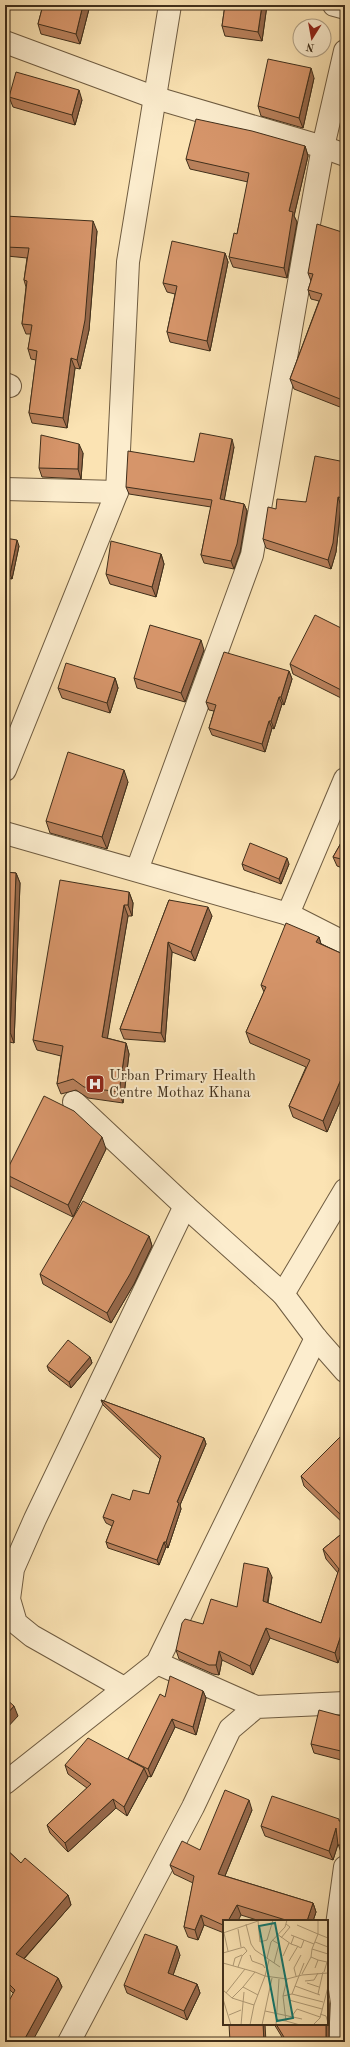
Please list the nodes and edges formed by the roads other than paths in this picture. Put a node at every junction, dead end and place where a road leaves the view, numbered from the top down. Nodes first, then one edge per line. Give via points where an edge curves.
1 (170, 5) edge
2 (334, 5) edge
3 (345, 8) edge
4 (7, 46) edge
5 (345, 51) edge
6 (156, 98) junction
7 (323, 147) junction
8 (345, 155) edge
9 (5, 489) edge
10 (117, 492) junction
11 (5, 770) edge
12 (345, 779) edge
13 (5, 833) edge
14 (137, 870) junction
15 (288, 914) junction
16 (345, 943) edge
17 (74, 1102) dead end
18 (345, 1190) edge
19 (185, 1206) junction
20 (283, 1294) junction
21 (316, 1338) junction
22 (345, 1371) edge
23 (157, 1663) junction
24 (124, 1688) junction
25 (345, 1703) edge
26 (256, 1707) junction
27 (5, 1783) edge
28 (345, 1867) edge
29 (69, 2042) edge
30 (340, 2042) edge

1 - 6 street
2 - 3 street
4 - 6 street
5 - 7 street
6 - 7 street
6 - 10 street via 128,262
7 - 8 street
7 - 14 street via 252,555
9 - 10 street
10 - 11 street
12 - 15 street
13 - 14 street
14 - 15 street
15 - 16 street
17 - 19 street
18 - 20 street
19 - 20 street
19 - 24 street via 35,1519 13,1569 9,1599 16,1623 32,1636
20 - 21 street
21 - 22 street
21 - 23 street
23 - 24 street
23 - 26 street
24 - 27 street
25 - 26 street
26 - 29 street via 230,1729 193,1807
28 - 30 street via 334,1947 342,2003

